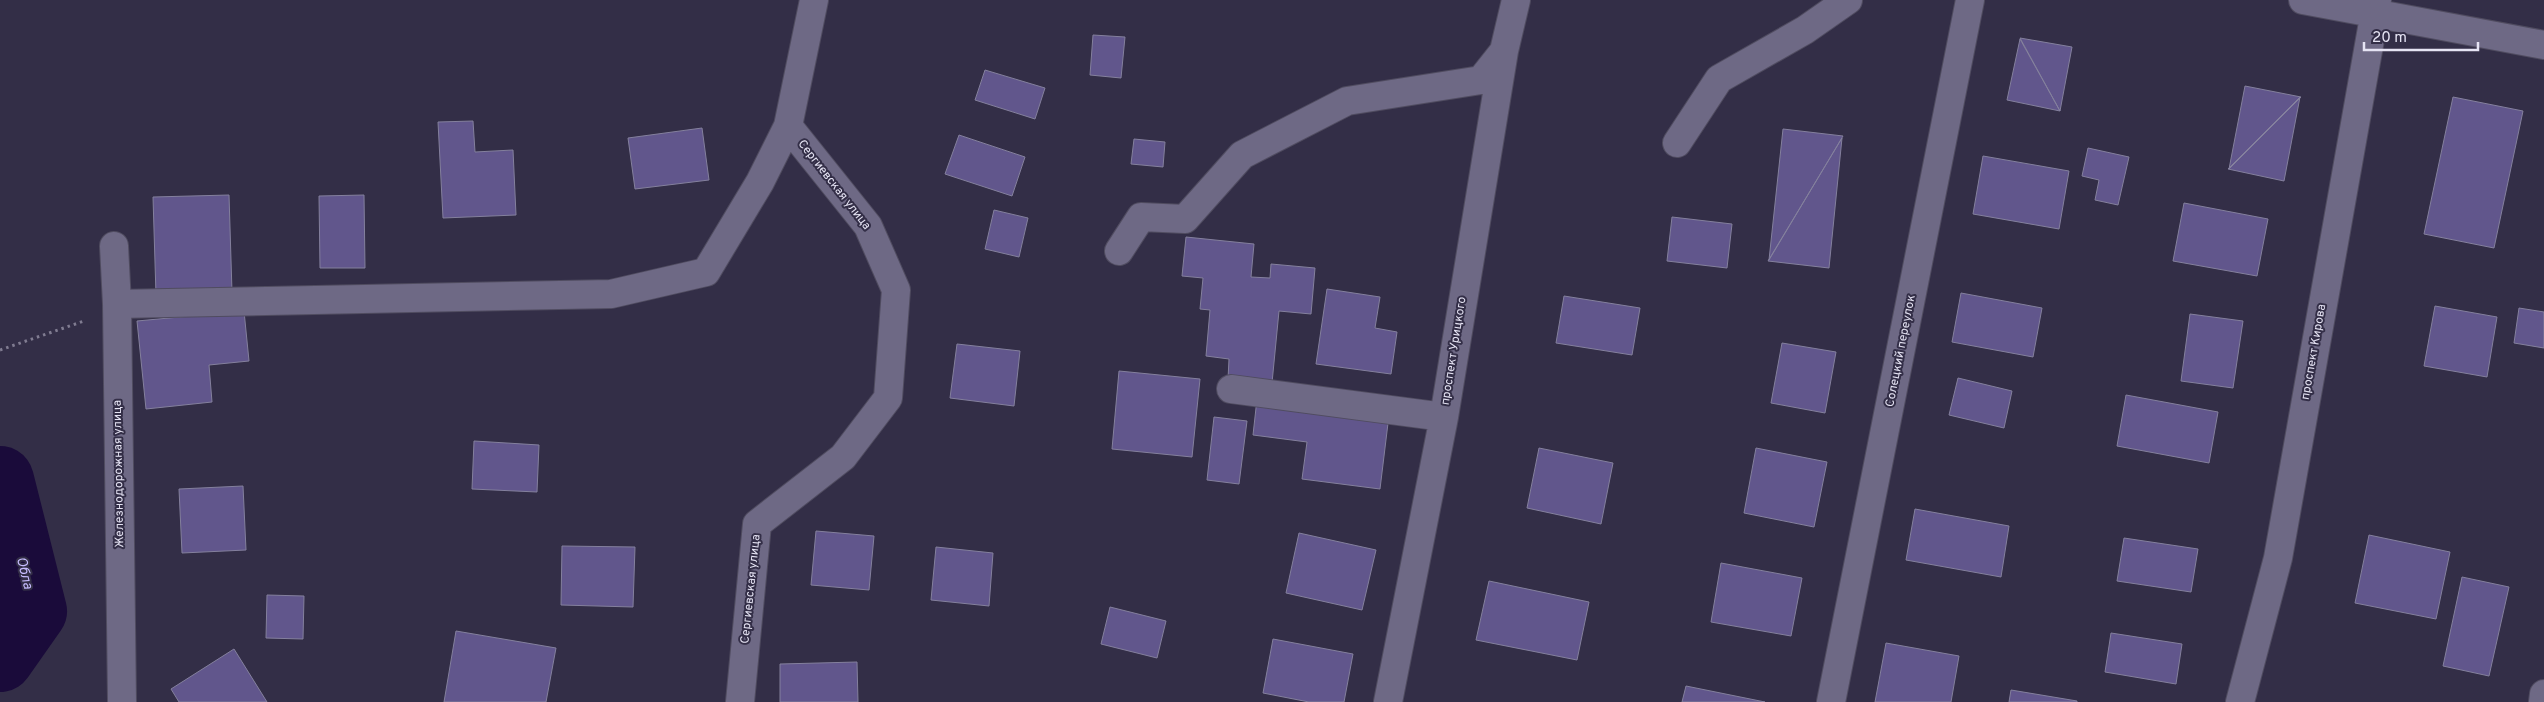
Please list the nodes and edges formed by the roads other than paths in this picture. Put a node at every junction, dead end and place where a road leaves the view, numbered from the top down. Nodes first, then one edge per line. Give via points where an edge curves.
1 (814, 0) edge
2 (1516, 0) edge
3 (1848, 0) edge
4 (1970, 0) edge
5 (2303, 0) edge
6 (2376, 7) edge
7 (2544, 45) edge
8 (1504, 51) junction
9 (788, 126) junction
10 (1677, 143) dead end
11 (114, 246) dead end
12 (1119, 251) dead end
13 (117, 304) junction
14 (1231, 389) dead end
15 (1444, 417) junction
16 (2544, 694) edge
17 (122, 702) edge
18 (740, 702) edge
19 (1388, 702) edge
20 (1831, 702) edge
21 (2240, 702) edge
22 (2542, 702) edge

1 - 9 street
2 - 8 street, проспект Урицкого
3 - 10 street via 1805,30 1719,79
4 - 20 street, Солецкий переулок
5 - 6 street
6 - 7 street
6 - 21 street, проспект Кирова via 2278,558
8 - 12 street via 1481,80 1347,101 1242,155 1185,218 1142,217
8 - 15 street, проспект Урицкого
9 - 13 street via 760,182 706,272 611,294
9 - 18 street, Сергиевская улица via 868,226 896,290 888,398 843,456 757,524
11 - 13 street, Железнодорожная улица
13 - 17 street, Железнодорожная улица
14 - 15 street
15 - 19 street, проспект Урицкого
16 - 22 street

